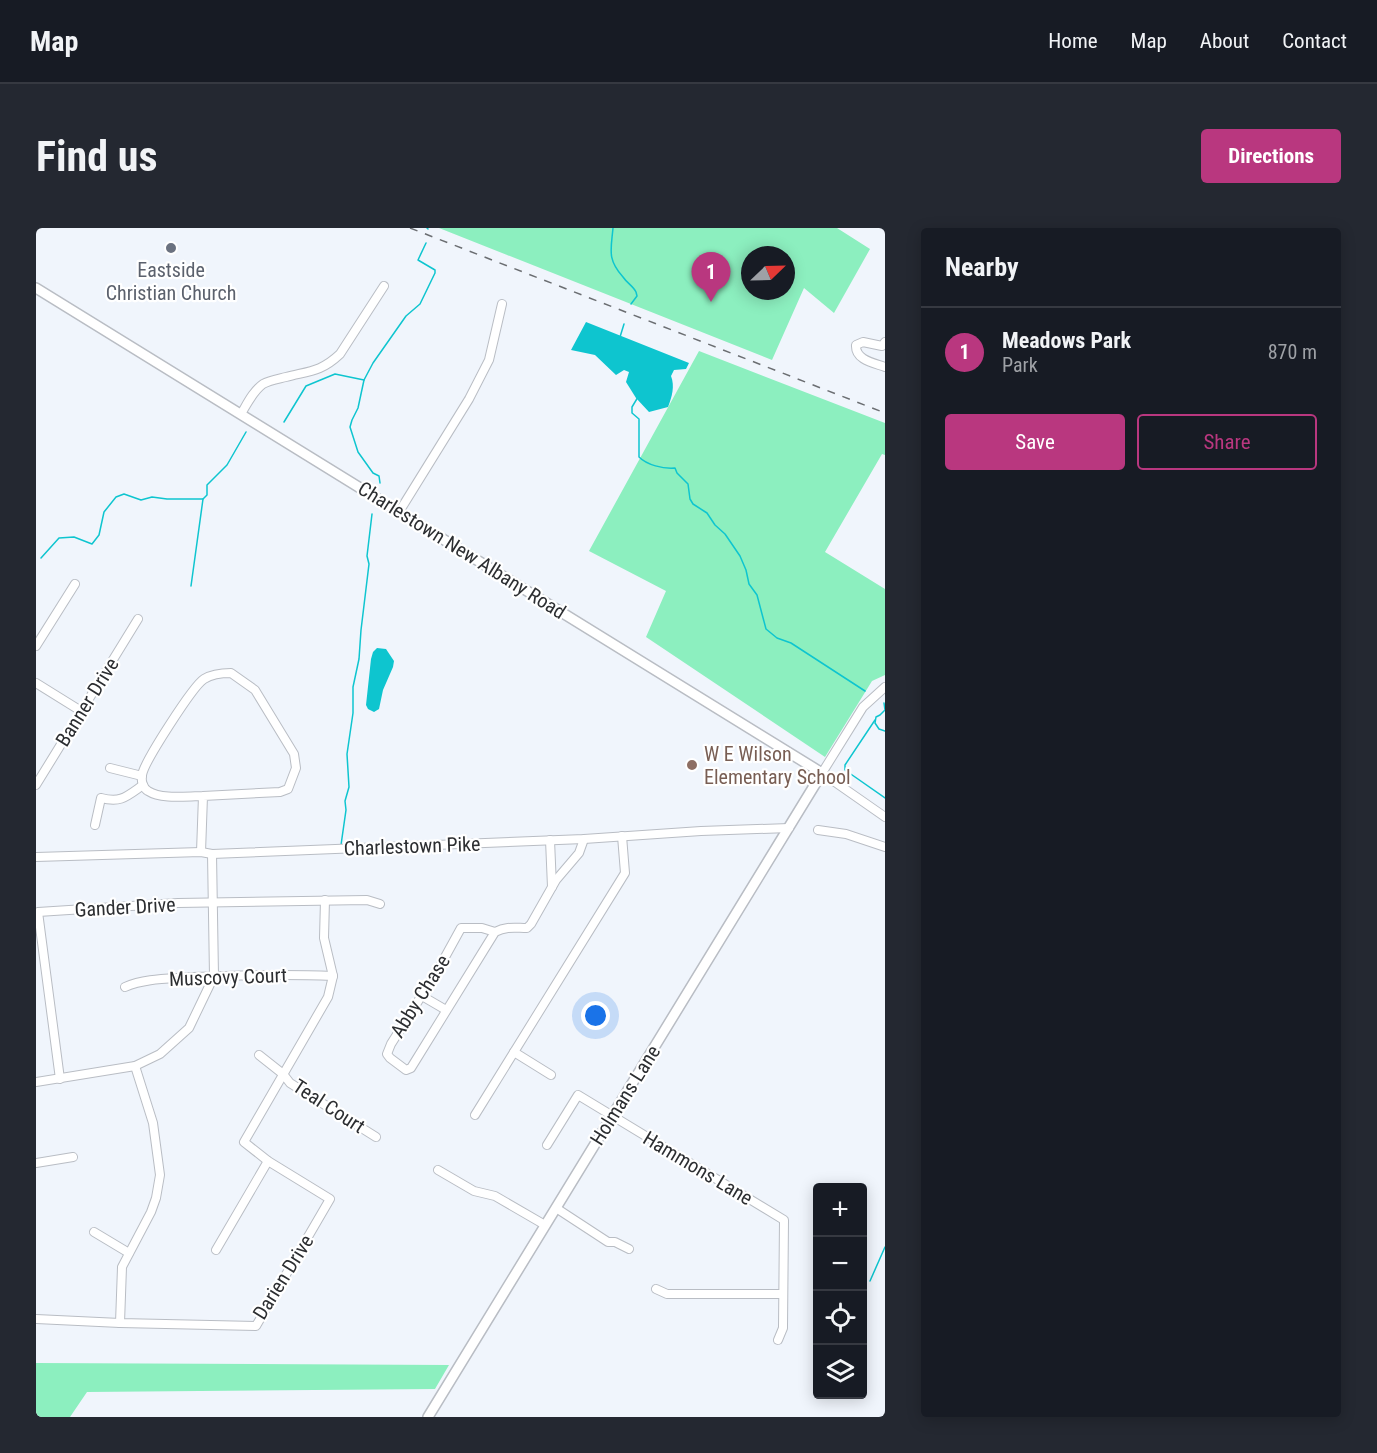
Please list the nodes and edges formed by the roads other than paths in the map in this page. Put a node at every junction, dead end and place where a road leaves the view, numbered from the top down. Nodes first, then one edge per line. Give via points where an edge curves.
1 (384, 286) dead end
2 (36, 288) edge
3 (502, 304) dead end
4 (883, 344) edge
5 (885, 367) edge
6 (241, 414) junction
7 (399, 512) junction
8 (75, 584) dead end
9 (138, 619) dead end
10 (36, 646) edge
11 (36, 683) edge
12 (885, 687) edge
13 (81, 711) junction
14 (110, 768) dead end
15 (822, 773) junction
16 (142, 776) junction
17 (36, 785) edge
18 (143, 785) junction
19 (203, 796) junction
20 (885, 817) edge
21 (95, 825) dead end
22 (789, 828) junction
23 (818, 830) dead end
24 (622, 836) junction
25 (584, 839) junction
26 (550, 840) junction
27 (885, 847) edge
28 (201, 852) junction
29 (212, 854) junction
30 (36, 857) edge
31 (552, 887) junction
32 (325, 900) junction
33 (213, 903) junction
34 (380, 904) dead end
35 (495, 932) junction
36 (214, 976) junction
37 (333, 976) junction
38 (124, 987) dead end
39 (422, 996) junction
40 (446, 1010) junction
41 (514, 1052) junction
42 (259, 1055) dead end
43 (135, 1066) junction
44 (283, 1074) junction
45 (551, 1075) dead end
46 (60, 1080) junction
47 (36, 1083) edge
48 (475, 1115) dead end
49 (613, 1116) junction
50 (376, 1137) dead end
51 (547, 1145) dead end
52 (74, 1157) dead end
53 (268, 1161) junction
54 (36, 1163) edge
55 (438, 1170) dead end
56 (556, 1208) junction
57 (545, 1225) junction
58 (94, 1232) dead end
59 (629, 1249) dead end
60 (216, 1250) dead end
61 (129, 1253) junction
62 (656, 1289) dead end
63 (783, 1294) junction
64 (36, 1318) edge
65 (120, 1323) junction
66 (778, 1340) dead end
67 (428, 1417) edge

1 - 6 street via 331,363 261,385
2 - 6 main road, Charlestown New Albany Road
3 - 7 street via 489,360
4 - 5 street via 863,342 856,345 856,351
6 - 7 main road, Charlestown New Albany Road
7 - 15 main road, Charlestown New Albany Road
8 - 10 street
9 - 13 street, Banner Drive
11 - 13 street
12 - 15 street via 863,707
13 - 17 street, Banner Drive
14 - 16 street
15 - 20 street, Charlestown New Albany Road
15 - 22 main road, Holmans Lane
16 - 18 street
16 - 19 street via 195,687 205,678 231,673 255,690 294,754 296,768 288,789 280,792
18 - 19 street via 149,792 166,796
18 - 21 street via 119,800 101,798
19 - 28 street
22 - 24 street, Charlestown Pike
22 - 49 main road, Holmans Lane
23 - 27 street via 846,834
24 - 25 street, Charlestown Pike
24 - 41 street via 626,873
25 - 26 street, Charlestown Pike
25 - 31 street, Abby Chase via 579,853
26 - 29 street, Charlestown Pike
26 - 31 street
28 - 29 street, Charlestown Pike
28 - 30 street, Charlestown Pike
29 - 33 street
31 - 35 street, Abby Chase via 527,927
32 - 33 street, Gander Drive
32 - 34 street, Gander Drive via 367,900
32 - 37 street via 324,938
33 - 36 street
33 - 46 street, Gander Drive via 38,912
35 - 39 street, Abby Chase via 461,928
35 - 40 street, Abby Chase
36 - 37 street, Muscovy Court
36 - 38 street, Muscovy Court via 137,981
36 - 43 street via 189,1028 160,1054
37 - 44 street via 323,1008
39 - 40 street
39 - 40 street, Abby Chase via 387,1053 406,1070 418,1058
41 - 45 street
41 - 48 street
42 - 44 street, Teal Court
43 - 46 street
43 - 61 street via 153,1123 160,1175 151,1212
44 - 50 street, Teal Court via 290,1083
44 - 53 street, Darien Drive via 244,1142
46 - 47 street
49 - 51 street, Hammons Lane via 578,1095
49 - 56 main road, Holmans Lane
49 - 63 street, Hammons Lane via 784,1220
52 - 54 street
53 - 60 street
53 - 65 street, Darien Drive via 330,1198 256,1326
55 - 57 street
56 - 57 main road, Holmans Lane
56 - 59 street via 608,1242
57 - 67 main road, Holmans Lane
58 - 61 street
61 - 65 street via 120,1280
62 - 63 street via 667,1294
63 - 66 street via 783,1328
64 - 65 street, Darien Drive

